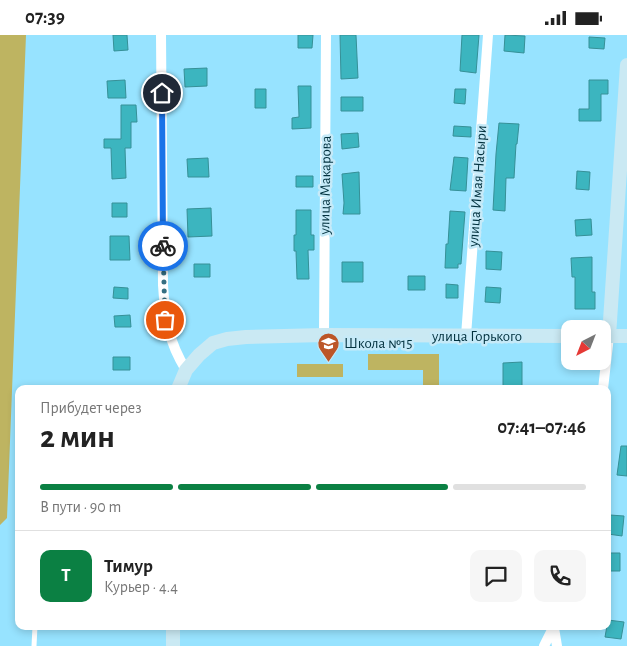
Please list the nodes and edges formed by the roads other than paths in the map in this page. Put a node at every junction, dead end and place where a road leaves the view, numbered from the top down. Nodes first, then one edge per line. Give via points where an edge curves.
1 (161, 35) edge
2 (326, 35) edge
3 (488, 35) edge
4 (627, 65) edge
5 (607, 320) edge
6 (324, 335) junction
7 (466, 336) junction
8 (561, 336) edge
9 (611, 336) edge
10 (627, 336) edge
11 (186, 370) junction
12 (604, 370) edge
13 (180, 385) edge
14 (603, 385) edge
15 (35, 630) edge
16 (173, 630) edge
17 (552, 630) edge
18 (554, 630) edge
19 (34, 646) edge
20 (173, 646) edge
21 (544, 646) edge
22 (557, 646) edge

1 - 11 street via 165,320 175,351
2 - 6 street, улица Макарова
3 - 7 street, улица Имая Насыри
4 - 5 main road
6 - 7 main road, улица Горького
6 - 11 main road, улица Горького via 227,339 213,343
7 - 8 main road, улица Горького
9 - 10 main road
11 - 13 main road
12 - 14 street
15 - 19 lane
16 - 20 main road
17 - 21 street
18 - 22 street

